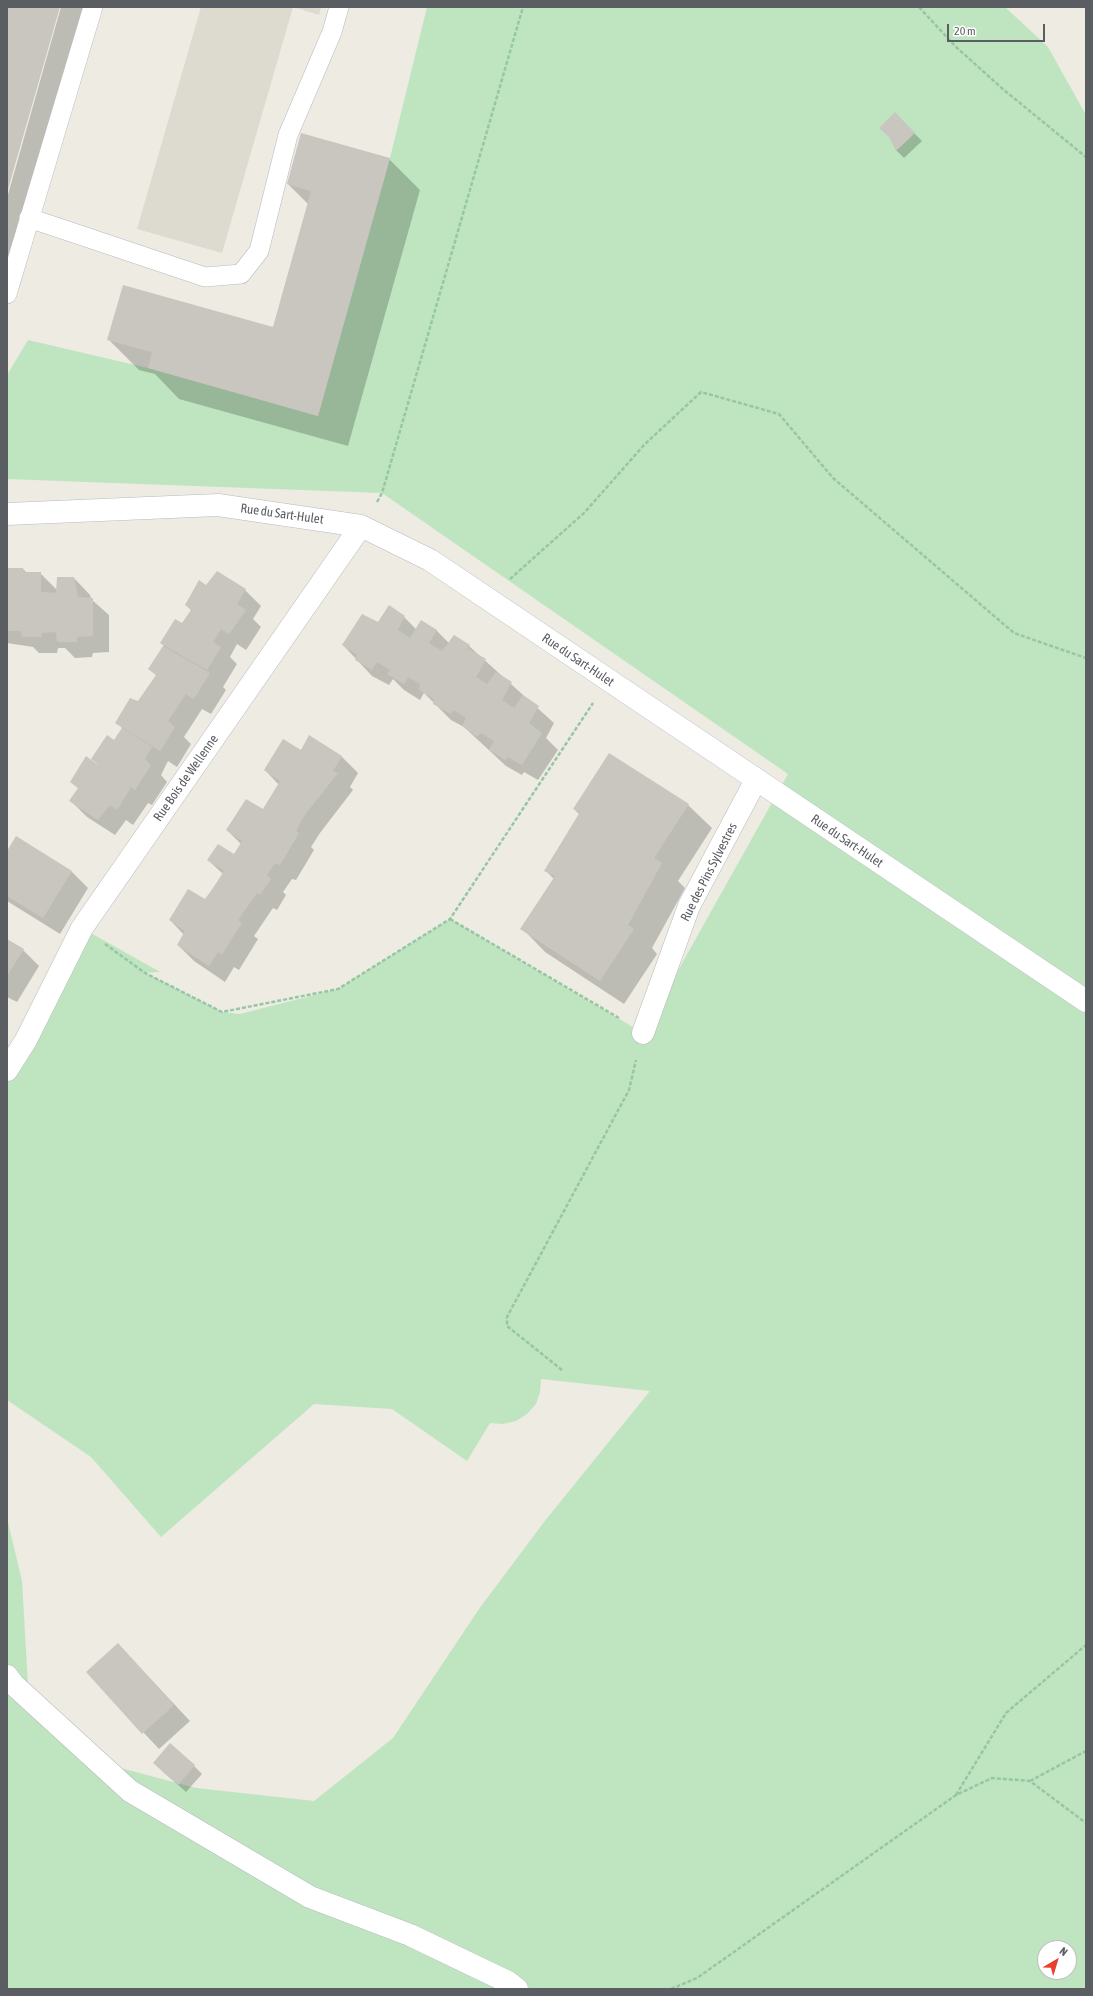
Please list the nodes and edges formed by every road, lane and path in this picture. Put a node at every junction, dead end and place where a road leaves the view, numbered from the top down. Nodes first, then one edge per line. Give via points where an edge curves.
1 (93, 7) edge
2 (339, 7) edge
3 (523, 7) edge
4 (919, 7) edge
5 (1086, 157) edge
6 (30, 218) junction
7 (7, 294) edge
8 (7, 514) edge
9 (361, 526) junction
10 (487, 599) junction
11 (1086, 658) edge
12 (608, 681) junction
13 (756, 780) junction
14 (450, 919) junction
15 (82, 928) junction
16 (1086, 1001) edge
17 (643, 1033) junction
18 (7, 1070) edge
19 (562, 1370) dead end
20 (1086, 1644) edge
21 (7, 1676) edge
22 (1086, 1751) edge
23 (1030, 1782) junction
24 (956, 1795) junction
25 (1086, 1823) edge
26 (517, 1989) edge
27 (670, 1989) edge

1 - 6 lane
2 - 6 lane via 332,32 288,135 259,251 241,274 205,277
3 - 9 path via 382,493
4 - 5 path via 982,71
6 - 7 lane
8 - 9 street, Rue du Sart-Hulet via 218,505
9 - 10 street, Rue du Sart-Hulet via 430,560
9 - 15 street, Rue Bois de Wellenne
10 - 11 path via 584,513 645,444 701,392 779,414 833,478 1014,633
10 - 12 street, Rue du Sart-Hulet
12 - 13 street, Rue du Sart-Hulet
12 - 14 path
13 - 16 street, Rue du Sart-Hulet
13 - 17 street, Rue des Pins Sylvestres via 689,906
14 - 15 path via 338,989 222,1012 145,973
14 - 17 path
15 - 18 street, Rue Bois de Wellenne via 26,1040
17 - 19 path via 628,1090 507,1317 507,1326
20 - 24 path via 1006,1713
21 - 26 street via 130,1791 310,1897 410,1935 508,1982
22 - 23 path
23 - 24 path via 992,1778
23 - 25 path
24 - 27 path via 697,1978

